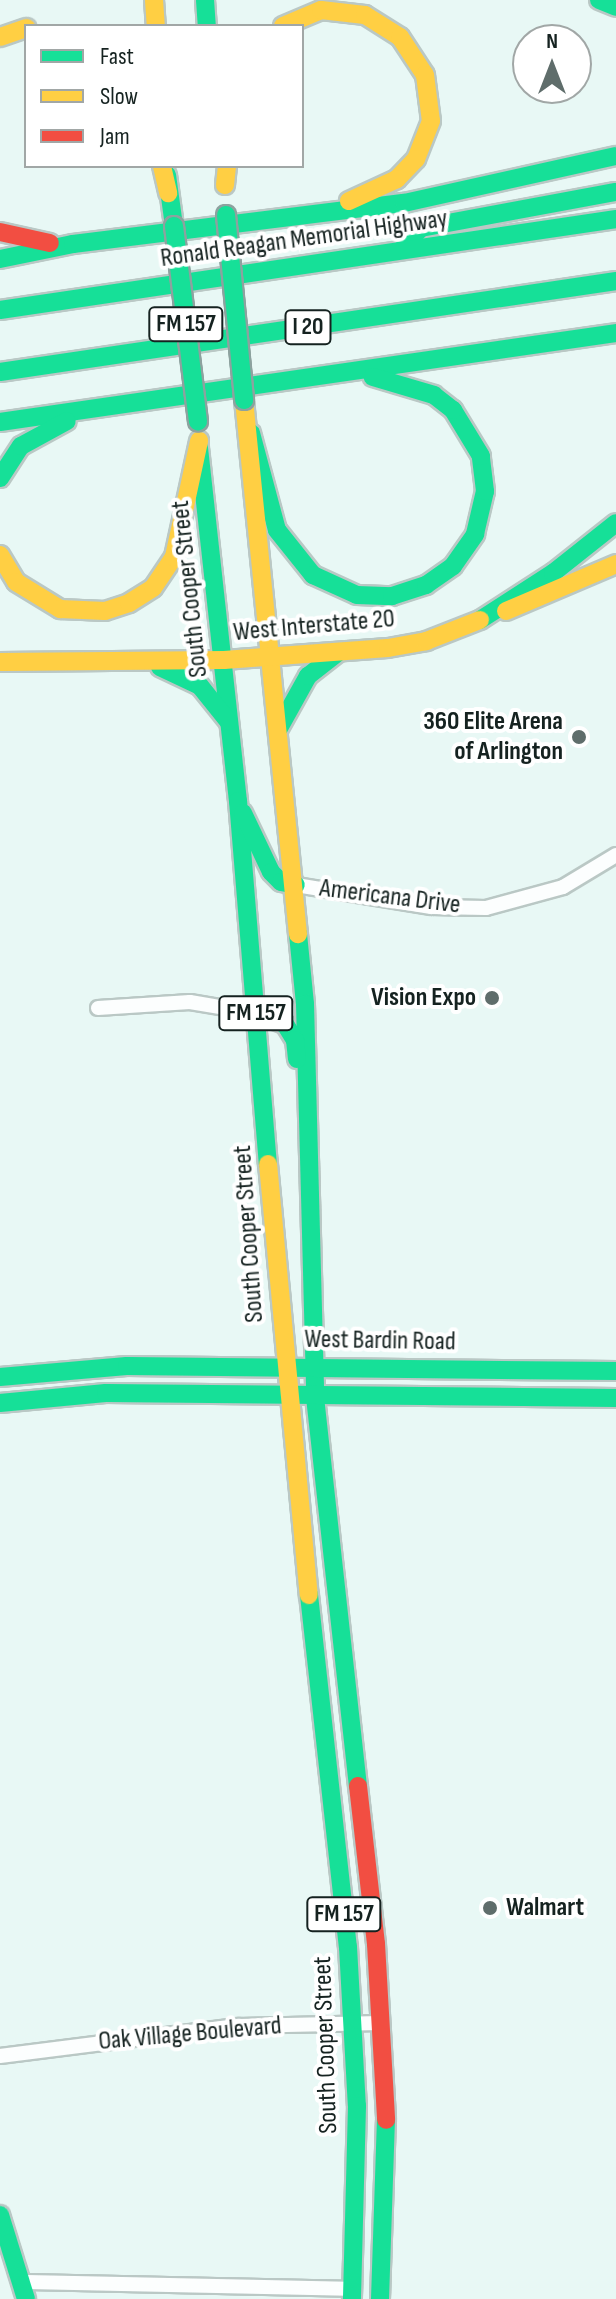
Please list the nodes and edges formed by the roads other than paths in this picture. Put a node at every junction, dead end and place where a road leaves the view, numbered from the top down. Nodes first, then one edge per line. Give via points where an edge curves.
1 (154, 0) edge
2 (205, 0) edge
3 (599, 0) edge
4 (616, 7) edge
5 (156, 24) edge
6 (207, 24) edge
7 (288, 24) edge
8 (24, 29) edge
9 (0, 37) edge
10 (616, 156) edge
11 (164, 168) edge
12 (225, 172) edge
13 (616, 192) edge
14 (277, 219) junction
15 (616, 219) edge
16 (0, 232) edge
17 (73, 244) junction
18 (401, 250) junction
19 (0, 259) edge
20 (616, 281) edge
21 (0, 310) edge
22 (616, 333) edge
23 (0, 372) edge
24 (358, 374) junction
25 (139, 402) junction
26 (0, 422) edge
27 (251, 433) junction
28 (199, 441) junction
29 (0, 478) edge
30 (616, 523) edge
31 (0, 555) edge
32 (616, 564) edge
33 (480, 620) junction
34 (342, 651) junction
35 (271, 656) junction
36 (224, 660) junction
37 (0, 662) edge
38 (143, 663) junction
39 (231, 725) junction
40 (279, 728) junction
41 (238, 801) junction
42 (616, 855) edge
43 (296, 885) junction
44 (98, 1008) dead end
45 (256, 1013) junction
46 (307, 1123) junction
47 (284, 1366) junction
48 (313, 1367) junction
49 (616, 1371) edge
50 (0, 1377) edge
51 (287, 1397) junction
52 (315, 1397) junction
53 (616, 1398) edge
54 (0, 1403) edge
55 (353, 2023) junction
56 (381, 2023) junction
57 (0, 2056) edge
58 (0, 2215) edge
59 (5, 2250) edge
60 (24, 2291) edge
61 (352, 2296) edge
62 (380, 2299) edge

1 - 5 main road
2 - 6 main road
3 - 4 main road
7 - 14 main road via 321,10 345,10 384,24 414,53 425,75 431,121 416,159 397,179 356,199
8 - 9 main road
10 - 14 main road via 404,203
11 - 28 main road, South Cooper Street / FM 157, bridge
12 - 27 main road, South Cooper Street / FM 157, bridge
13 - 18 main road via 421,228
14 - 17 main road
15 - 18 main road, Ronald Reagan Memorial Highway / I 20
16 - 17 main road via 35,242
17 - 19 main road
18 - 21 main road, Ronald Reagan Memorial Highway / I 20
20 - 23 main road, I 20
22 - 24 main road
24 - 25 main road
24 - 27 main road via 434,395 461,421 481,456 485,491 475,534 453,566 426,585 392,596 366,596 313,575 277,530
25 - 26 main road
25 - 29 main road via 43,429 21,446
27 - 35 main road, South Cooper Street / FM 157
28 - 31 main road via 174,557 153,588 129,603 105,611 60,609 16,582
28 - 36 main road, South Cooper Street / FM 157
30 - 33 main road via 553,573
32 - 33 main road, West Interstate 20 via 562,591
33 - 34 main road, West Interstate 20 via 426,641
34 - 35 main road, West Interstate 20
34 - 40 main road via 308,676
35 - 36 main road, West Interstate 20
35 - 40 main road, South Cooper Street / FM 157
36 - 38 main road, West Interstate 20
36 - 39 main road, South Cooper Street / FM 157
37 - 38 main road, West Interstate 20
38 - 39 main road via 176,671 200,686
39 - 41 main road, South Cooper Street / FM 157
40 - 43 main road, South Cooper Street / FM 157
41 - 43 main road via 271,872 281,882
41 - 45 main road, South Cooper Street / FM 157
42 - 43 street, Americana Drive via 563,887 486,908 431,907
43 - 46 main road, South Cooper Street / FM 157
44 - 45 street via 190,1002
45 - 46 main road via 285,1024 295,1040
45 - 47 main road, South Cooper Street / FM 157
46 - 48 main road, South Cooper Street / FM 157
47 - 48 main road, West Bardin Road
47 - 50 main road, West Bardin Road via 78,1368
47 - 51 main road, South Cooper Street / FM 157
48 - 49 main road, West Bardin Road
48 - 52 main road, South Cooper Street / FM 157
51 - 52 main road
51 - 54 main road via 106,1393
51 - 55 main road, South Cooper Street / FM 157
52 - 53 main road
52 - 56 main road, South Cooper Street / FM 157
55 - 56 street, Oak Village Boulevard
55 - 57 street, Oak Village Boulevard via 239,2026
55 - 61 main road, South Cooper Street / FM 157 via 357,2106
56 - 62 main road, South Cooper Street / FM 157 via 386,2106
58 - 59 main road
59 - 60 main road
60 - 61 street

